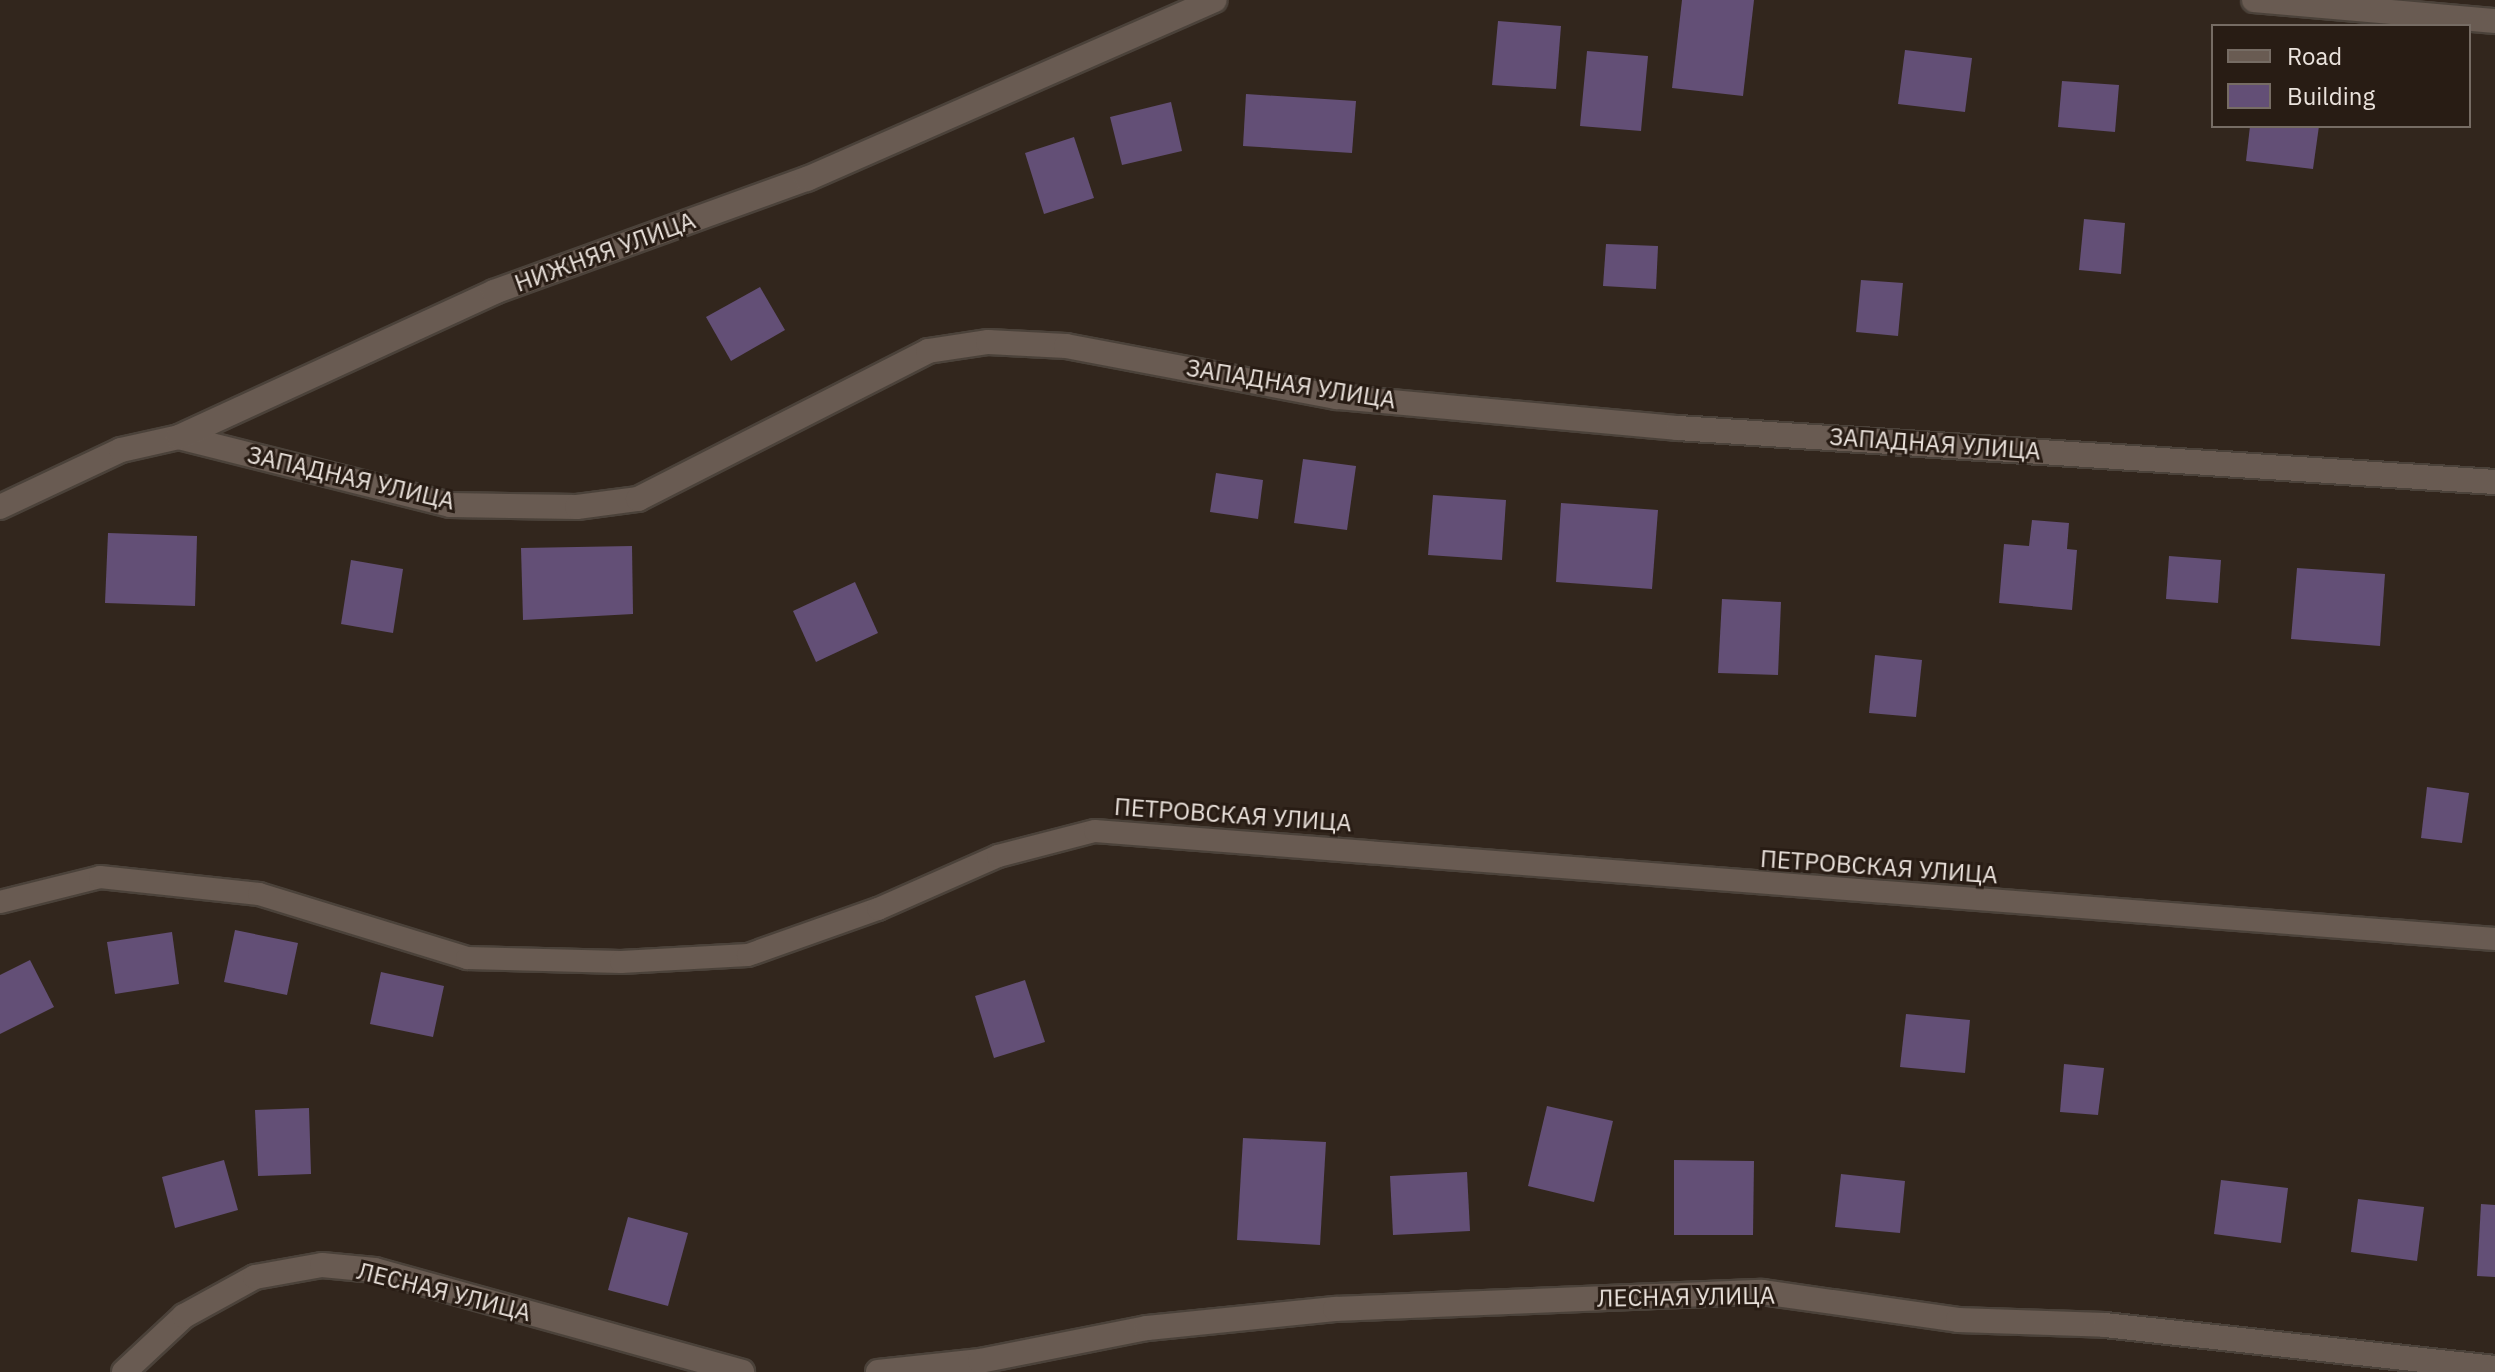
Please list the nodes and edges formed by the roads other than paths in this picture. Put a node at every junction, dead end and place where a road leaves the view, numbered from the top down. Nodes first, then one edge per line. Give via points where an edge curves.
1 (1214, 0) edge
2 (2254, 0) edge
3 (2495, 21) edge
4 (179, 437) junction
5 (2495, 482) edge
6 (0, 507) edge
7 (0, 902) edge
8 (2495, 939) edge
9 (2495, 1368) edge
10 (124, 1372) edge
11 (742, 1372) edge
12 (878, 1372) edge

1 - 4 street, НИЖНЯЯ УЛИЦА via 807,179 494,292
2 - 3 street
4 - 5 street, ЗАПАДНАЯ УЛИЦА via 450,505 577,507 638,499 928,351 988,342 1066,346 1337,397 1662,427
4 - 6 street, НИЖНЯЯ УЛИЦА via 121,450
7 - 8 lane, ПЕТРОВСКАЯ УЛИЦА via 100,877 259,894 467,958 621,962 748,955 878,909 998,856 1095,831
9 - 12 street, ЛЕСНАЯ УЛИЦА via 2105,1325 1958,1320 1762,1292 1335,1309 1147,1328 980,1361
10 - 11 street, ЛЕСНАЯ УЛИЦА via 184,1316 255,1277 322,1265 375,1270

